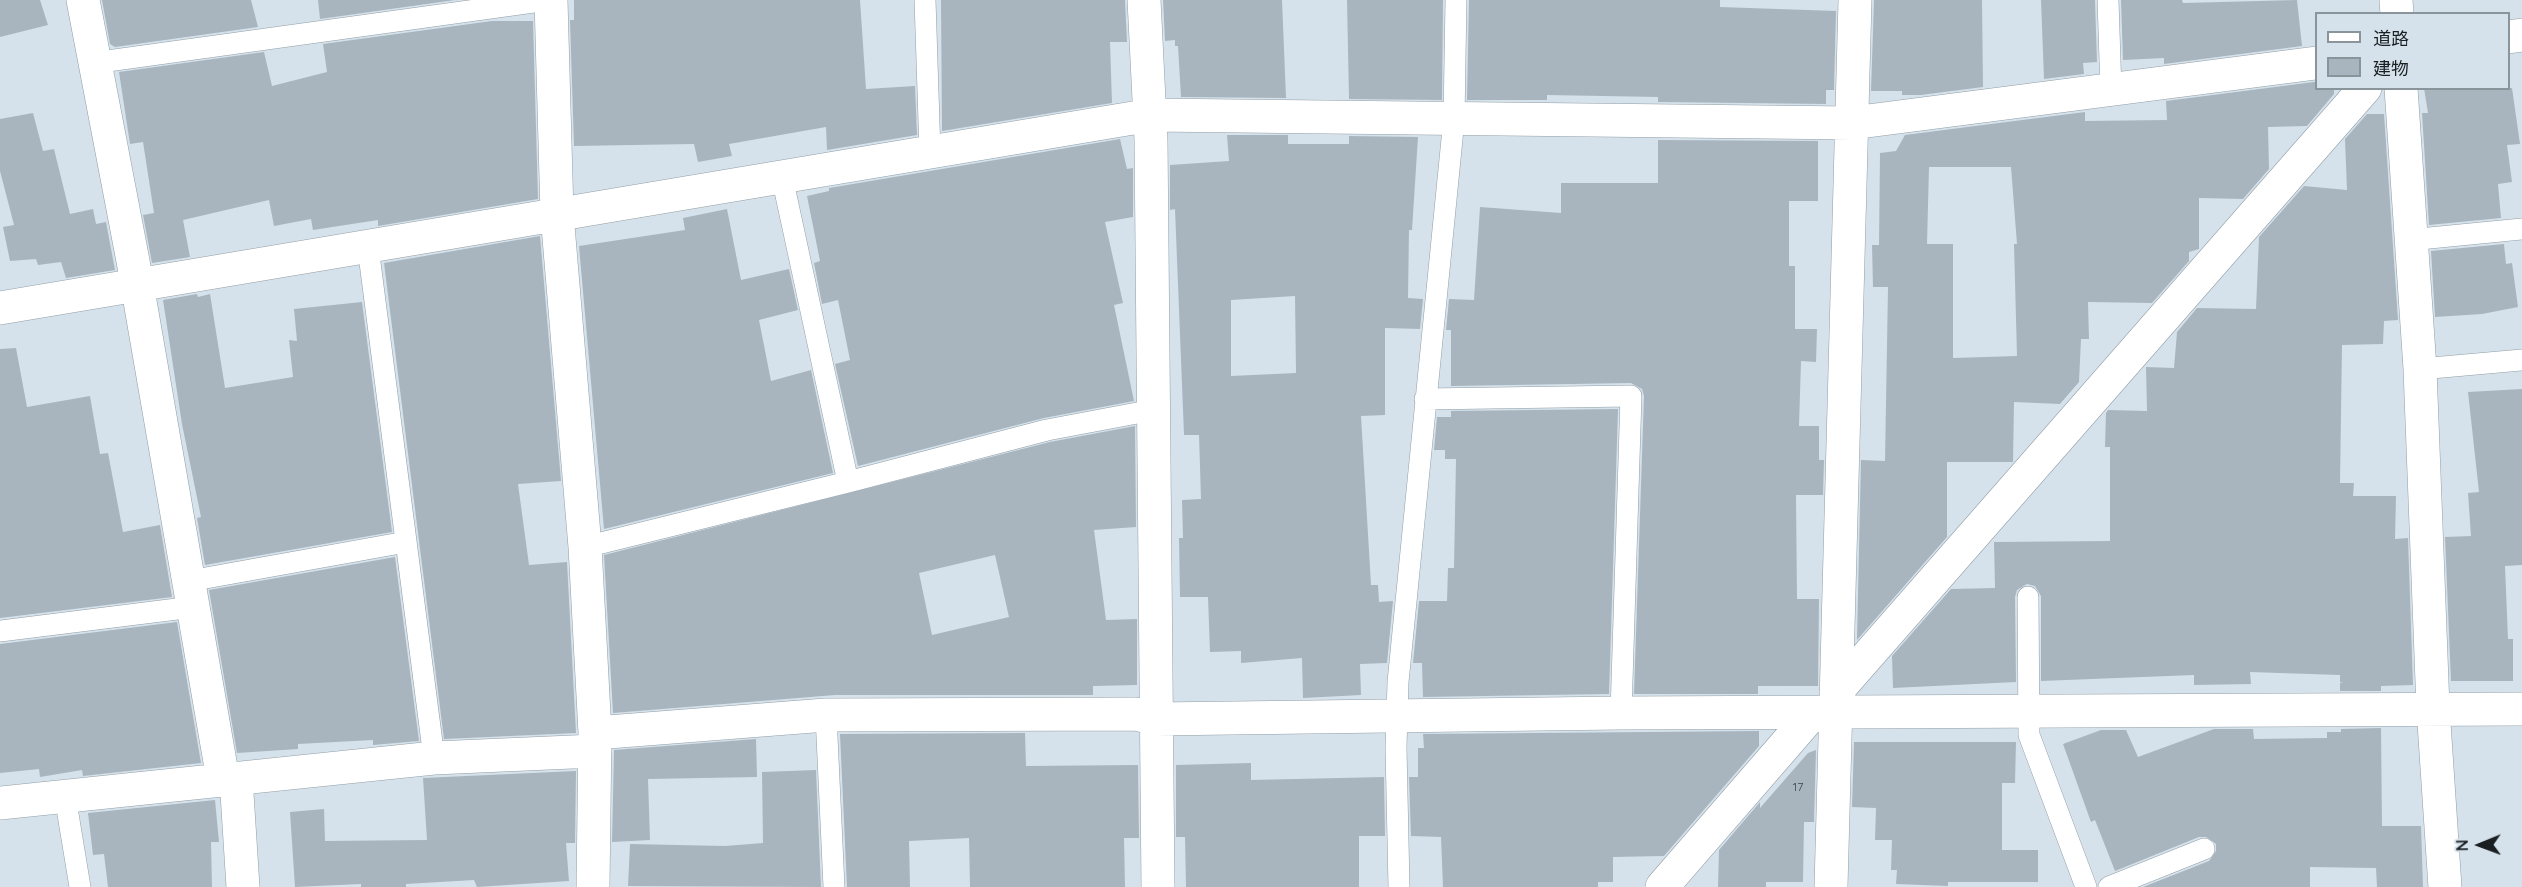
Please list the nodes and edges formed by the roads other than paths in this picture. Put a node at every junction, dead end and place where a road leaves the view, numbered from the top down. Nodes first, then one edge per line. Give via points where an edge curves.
1 (83, 0) edge
2 (550, 0) edge
3 (925, 0) edge
4 (1144, 0) edge
5 (1456, 0) edge
6 (1855, 0) edge
7 (2108, 0) edge
8 (93, 63) junction
9 (2315, 63) edge
10 (2363, 90) edge
11 (2401, 90) edge
12 (2111, 91) junction
13 (1151, 115) junction
14 (1454, 119) junction
15 (1852, 123) junction
16 (930, 153) junction
17 (782, 177) junction
18 (557, 214) junction
19 (2522, 229) edge
20 (2409, 240) junction
21 (368, 246) junction
22 (137, 286) junction
23 (0, 308) edge
24 (2522, 360) edge
25 (2420, 369) junction
26 (1425, 399) junction
27 (1153, 410) junction
28 (848, 482) junction
29 (406, 542) junction
30 (585, 547) junction
31 (191, 594) junction
32 (2028, 597) dead end
33 (0, 631) edge
34 (1828, 706) junction
35 (2433, 708) junction
36 (2522, 709) edge
37 (2030, 711) junction
38 (1621, 713) junction
39 (825, 715) junction
40 (1397, 718) junction
41 (1156, 719) junction
42 (595, 742) junction
43 (434, 758) junction
44 (230, 778) junction
45 (65, 796) junction
46 (0, 802) edge
47 (2204, 849) dead end
48 (80, 887) edge
49 (243, 887) edge
50 (594, 887) edge
51 (834, 887) edge
52 (1158, 887) edge
53 (1399, 887) edge
54 (1662, 887) edge
55 (1831, 887) edge
56 (2086, 887) edge
57 (2109, 887) edge
58 (2445, 887) edge

1 - 8 street
2 - 8 lane
2 - 18 street
3 - 16 lane
4 - 13 street
5 - 14 lane
6 - 15 street
7 - 12 lane
8 - 22 street
9 - 12 street
10 - 34 street
11 - 20 street
12 - 15 street
13 - 14 street
13 - 16 street
13 - 27 street
14 - 15 street
14 - 26 lane
15 - 34 street
16 - 17 street
17 - 18 street
17 - 28 lane
18 - 21 street
18 - 30 street
19 - 20 lane
20 - 25 street
21 - 22 street
21 - 29 lane
22 - 23 street
22 - 31 street
24 - 25 lane
25 - 35 street
26 - 38 lane via 1631,396
26 - 40 lane
27 - 28 lane via 1047,430
27 - 41 street
28 - 30 lane
29 - 31 lane
29 - 43 lane
30 - 42 street
31 - 33 lane
31 - 44 street
32 - 37 lane
34 - 37 street
34 - 38 street
34 - 54 street
34 - 55 street
35 - 36 street
35 - 37 street
35 - 58 street
37 - 56 lane via 2029,735
38 - 40 street
39 - 41 street via 1136,714
39 - 42 street
39 - 51 lane
40 - 41 street
40 - 53 lane
41 - 52 street
42 - 43 street
42 - 50 street
43 - 44 street
44 - 45 street
44 - 49 street
45 - 46 street
45 - 48 lane
47 - 57 lane

